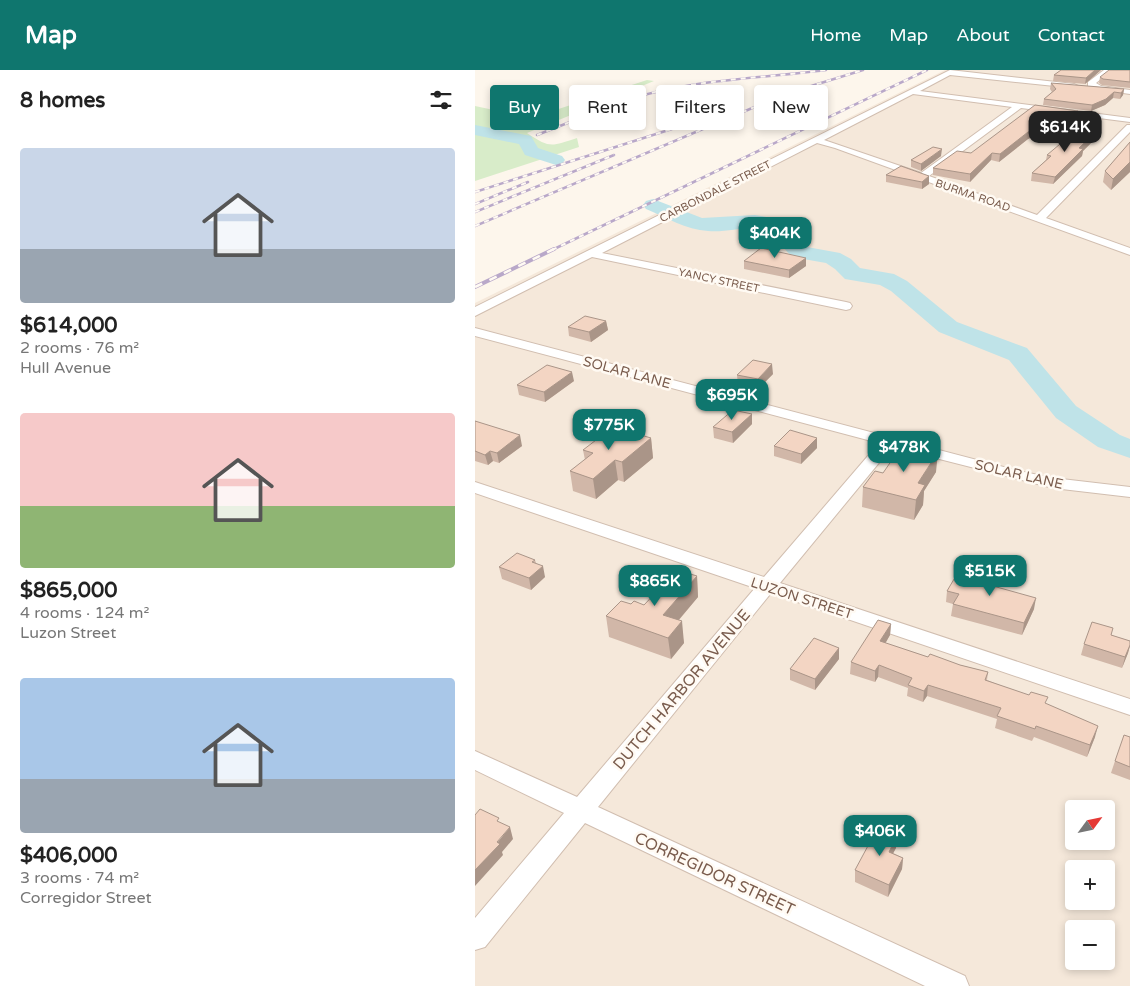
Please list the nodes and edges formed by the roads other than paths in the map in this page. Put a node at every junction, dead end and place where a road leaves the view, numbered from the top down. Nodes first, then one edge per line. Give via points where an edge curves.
1 (1108, 70) edge
2 (953, 71) edge
3 (1098, 88) junction
4 (913, 92) junction
5 (1130, 92) edge
6 (1019, 106) junction
7 (1130, 120) edge
8 (1130, 127) edge
9 (815, 140) junction
10 (921, 177) junction
11 (1039, 219) junction
12 (1130, 252) edge
13 (592, 254) junction
14 (846, 306) dead end
15 (475, 312) edge
16 (475, 332) edge
17 (889, 442) junction
18 (475, 487) edge
19 (1130, 492) edge
20 (767, 586) junction
21 (1130, 707) edge
22 (475, 760) edge
23 (581, 810) junction
24 (475, 938) edge
25 (955, 986) edge

1 - 3 street via 1091,84
2 - 3 street via 1037,84
2 - 4 street, CARBONDALE STREET
3 - 5 street
4 - 6 street
4 - 9 street, CARBONDALE STREET
6 - 7 street
6 - 10 street
8 - 11 street
9 - 10 street, BURMA ROAD
9 - 13 street, CARBONDALE STREET
10 - 11 street, BURMA ROAD
11 - 12 street, BURMA ROAD
13 - 14 street, YANCY STREET
13 - 15 street, CARBONDALE STREET
16 - 17 street, SOLAR LANE
17 - 19 street, SOLAR LANE via 1053,483
17 - 20 street, DUTCH HARBOR AVENUE
18 - 20 street, LUZON STREET
20 - 21 street, LUZON STREET
20 - 23 street, DUTCH HARBOR AVENUE
22 - 23 street, CORREGIDOR STREET
23 - 24 street, DUTCH HARBOR AVENUE
23 - 25 street, CORREGIDOR STREET

